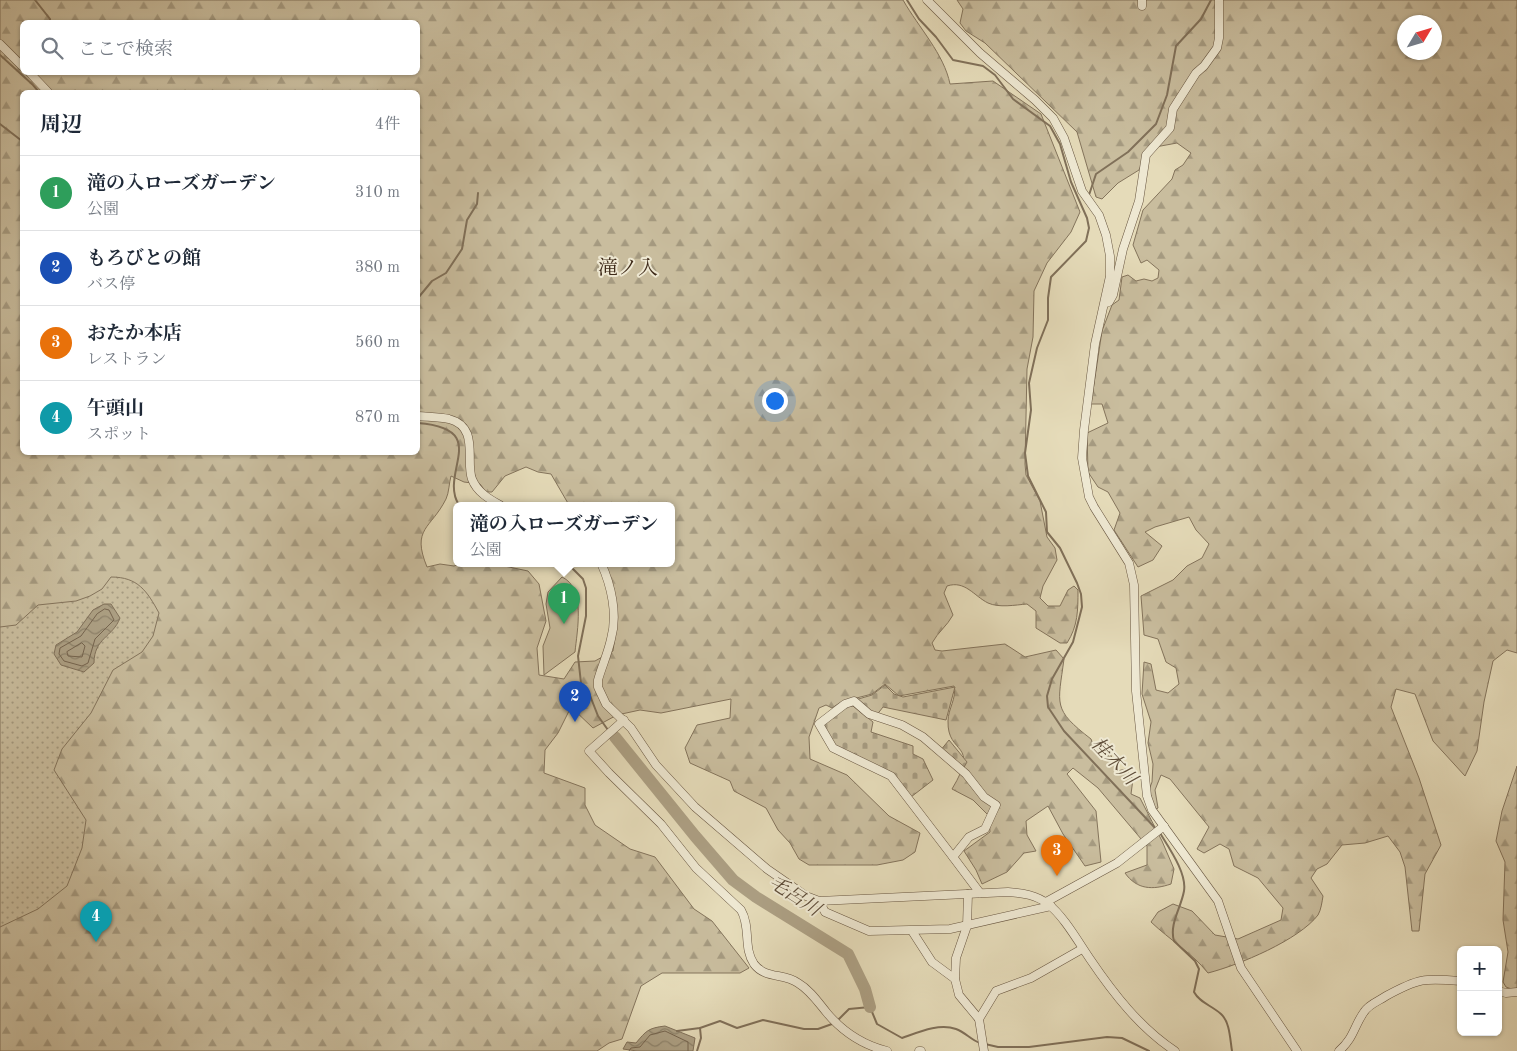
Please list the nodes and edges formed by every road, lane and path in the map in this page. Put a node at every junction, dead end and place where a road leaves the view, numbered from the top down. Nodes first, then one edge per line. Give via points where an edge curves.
1 (927, 0) edge
2 (1219, 0) edge
3 (0, 44) edge
4 (20, 64) edge
5 (32, 75) edge
6 (46, 90) edge
7 (1105, 303) junction
8 (420, 416) edge
9 (495, 502) edge
10 (602, 567) edge
11 (622, 722) junction
12 (1163, 827) junction
13 (953, 857) junction
14 (980, 893) junction
15 (968, 894) junction
16 (819, 901) junction
17 (1048, 904) junction
18 (967, 926) junction
19 (912, 931) junction
20 (1082, 948) junction
21 (955, 979) junction
22 (1457, 980) edge
23 (1501, 991) edge
24 (1517, 992) edge
25 (979, 1018) junction
26 (887, 1051) edge
27 (984, 1051) edge
28 (1175, 1051) edge
29 (1297, 1051) edge
30 (1340, 1051) edge

1 - 7 street via 986,60 1048,113 1061,131 1082,191 1099,215 1107,242 1111,269
2 - 7 street via 1217,48 1173,109 1170,128 1146,155 1139,201 1123,249 1113,296
3 - 4 street
5 - 6 street
7 - 12 street via 1091,367 1082,458 1089,497 1131,570 1136,691 1147,796
8 - 9 street via 450,420 458,425 470,442 470,471 475,486
10 - 11 street via 611,591 614,621 598,687 606,704
11 - 16 street via 695,807 767,869 806,896
11 - 26 street via 589,749 661,824 696,868 741,910 746,917 750,958 756,966 764,974 799,983 850,1035
12 - 17 street via 1117,863
12 - 29 street via 1218,901 1242,968
13 - 13 street via 891,776 833,748 819,724 854,701 869,714 918,734 966,774 984,797 996,805 985,829 969,837
13 - 14 street
14 - 15 street
14 - 17 street via 1024,893
15 - 16 street
15 - 18 street
16 - 19 street via 825,912 865,930
17 - 18 street
17 - 20 street
18 - 19 street
18 - 21 street via 956,958
19 - 21 street via 932,962
20 - 25 street via 1031,978 996,991
20 - 28 street via 1127,1008
21 - 25 street via 959,995
22 - 30 street via 1438,978 1409,983 1371,1005
23 - 24 street
25 - 27 street

